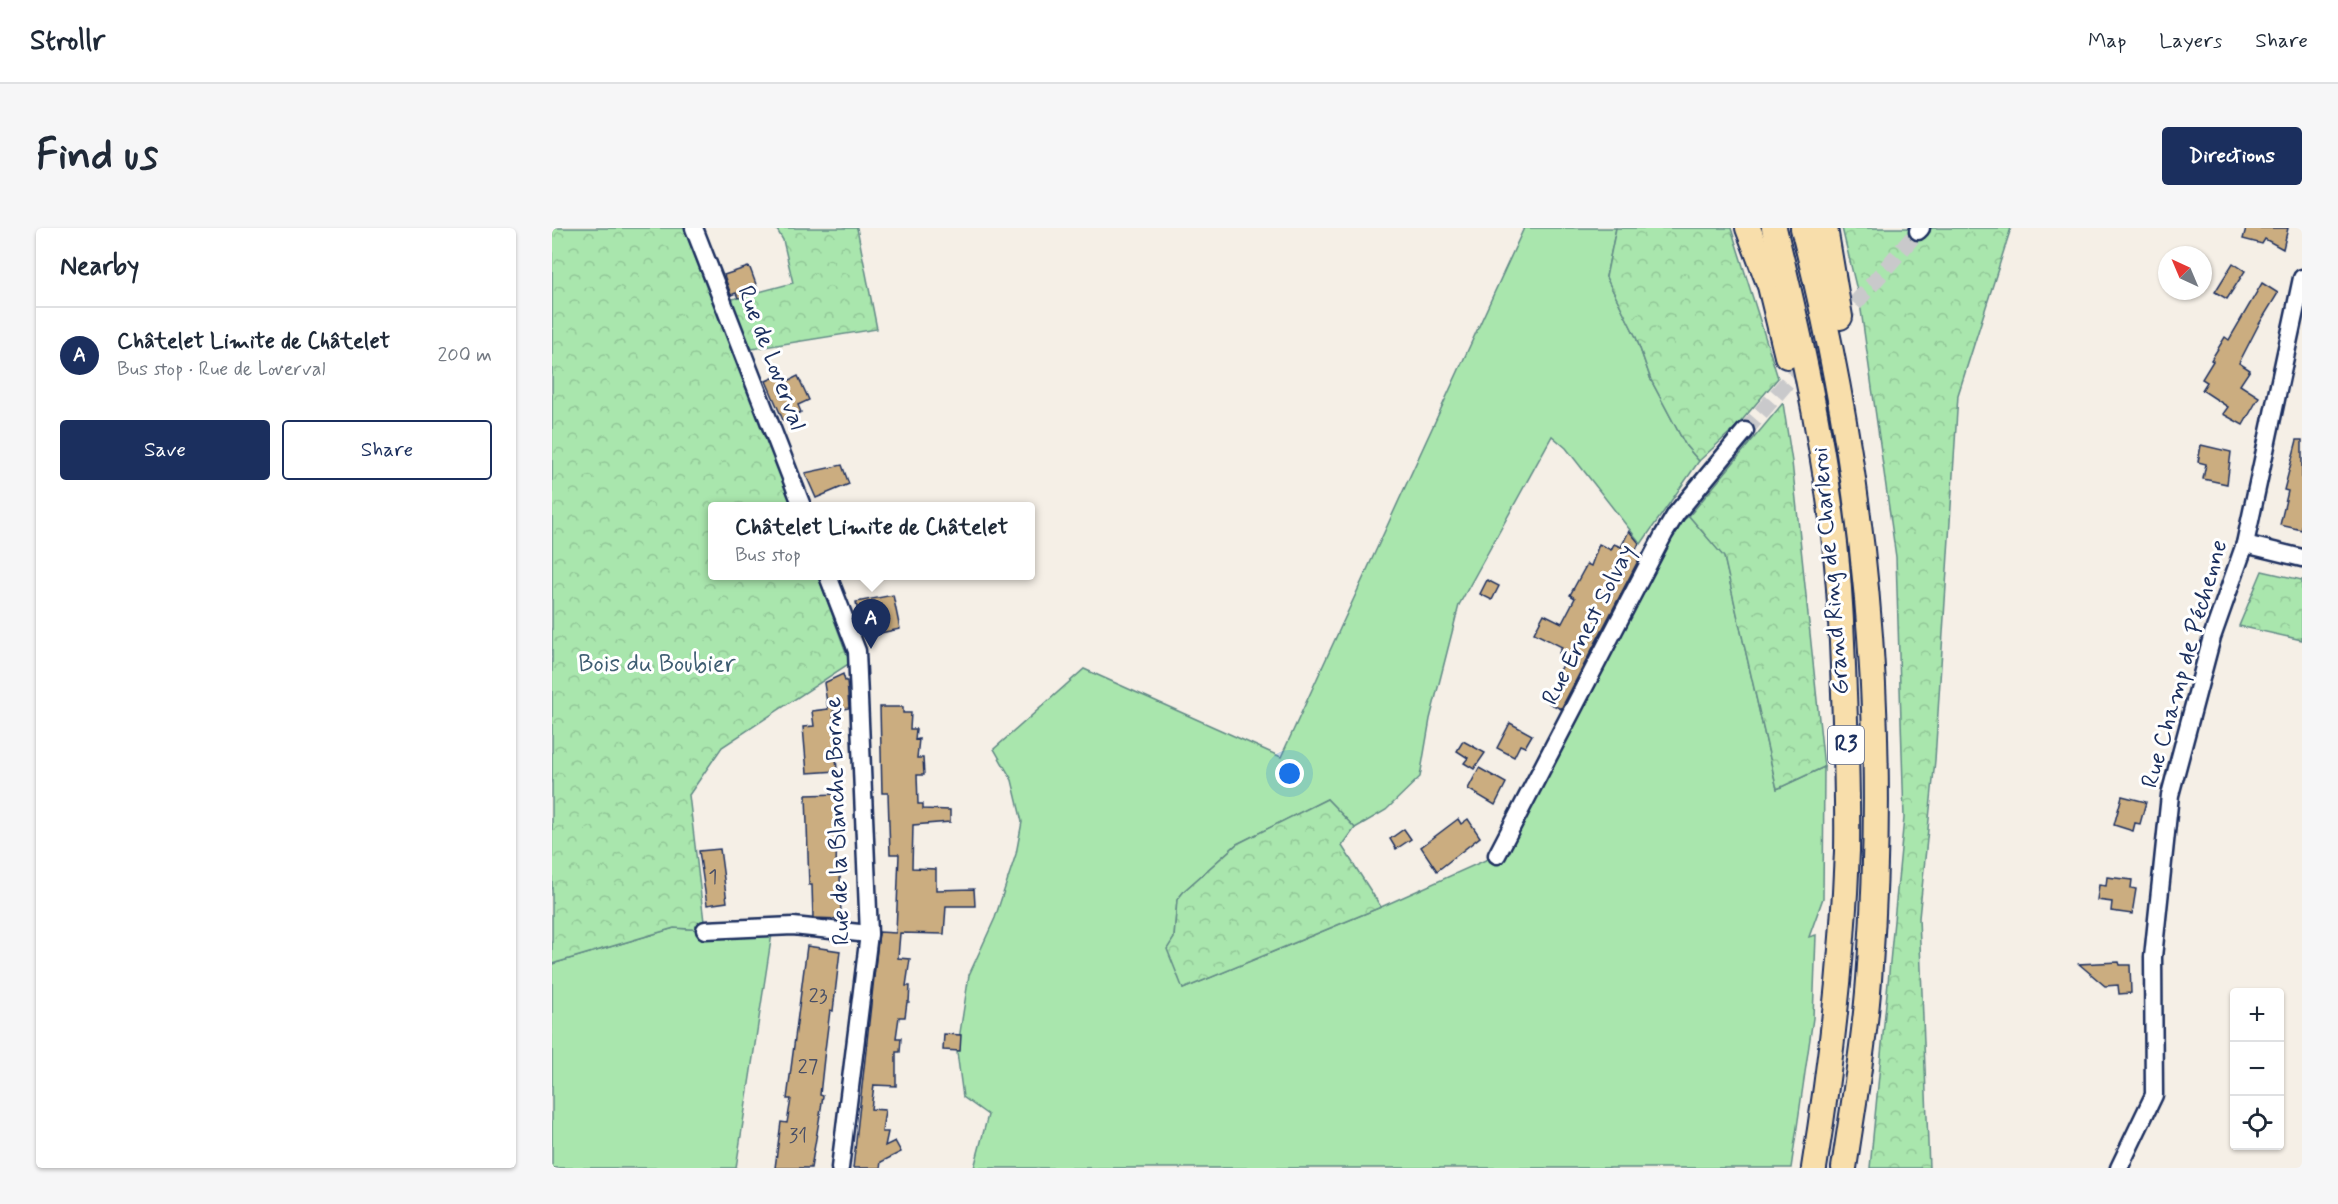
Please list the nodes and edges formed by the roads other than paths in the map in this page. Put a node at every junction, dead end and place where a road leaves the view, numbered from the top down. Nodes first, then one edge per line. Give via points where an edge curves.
1 (694, 228) edge
2 (1748, 228) edge
3 (1774, 228) edge
4 (1803, 228) edge
5 (1825, 228) edge
6 (2302, 278) edge
7 (1846, 422) junction
8 (1745, 431) tunnel mouth
9 (800, 502) edge
10 (1833, 529) junction
11 (2245, 544) junction
12 (2302, 558) edge
13 (830, 580) edge
14 (1497, 855) dead end
15 (705, 930) dead end
16 (869, 934) junction
17 (840, 1168) edge
18 (1814, 1168) edge
19 (1844, 1168) edge
20 (2119, 1168) edge

1 - 9 street, Rue de Loverval
2 - 10 highway via 1773,297 1797,392 1812,478
3 - 10 highway, Grand Ring de Charleroi / R3 via 1793,304
4 - 7 highway, Grand Ring de Charleroi / R3
5 - 7 highway via 1853,389
6 - 11 street, Rue Champ de Péchenne
7 - 19 highway, Grand Ring de Charleroi / R3 via 1871,624 1876,851 1870,966
8 - 14 street, Rue Ernest Solvay via 1664,534
10 - 18 highway, Grand Ring de Charleroi / R3 via 1841,626 1847,849 1831,1065
11 - 12 street
11 - 20 street, Rue Champ de Péchenne via 2212,637 2170,795 2153,957 2154,1095
13 - 16 street, Rue de la Blanche Borne via 857,651
15 - 16 street via 793,926
16 - 17 street, Rue de la Blanche Borne

